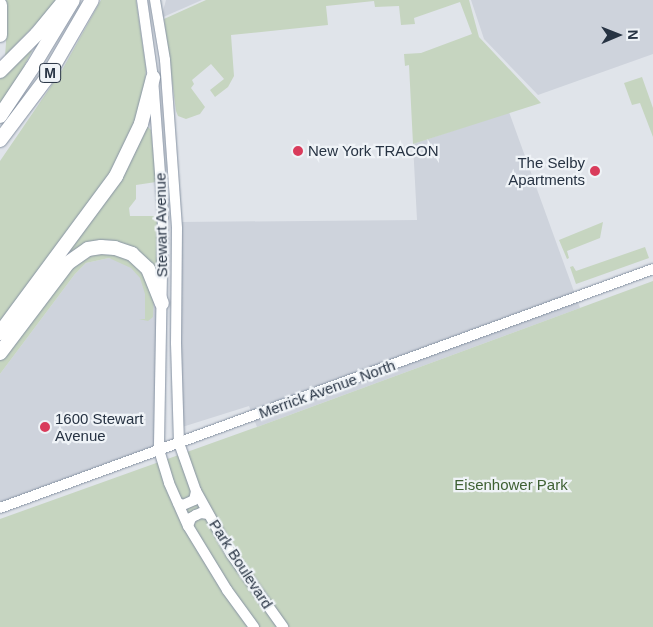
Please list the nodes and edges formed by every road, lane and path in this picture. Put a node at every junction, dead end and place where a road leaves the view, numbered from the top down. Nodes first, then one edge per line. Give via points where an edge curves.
1 (65, 0) edge
2 (73, 0) edge
3 (92, 0) edge
4 (142, 0) edge
5 (155, 0) edge
6 (0, 5) edge
7 (0, 35) edge
8 (0, 71) edge
9 (153, 78) junction
10 (0, 116) edge
11 (170, 124) junction
12 (12, 125) junction
13 (158, 129) junction
14 (171, 137) junction
15 (0, 140) edge
16 (0, 146) edge
17 (162, 215) junction
18 (177, 229) junction
19 (177, 261) junction
20 (653, 269) edge
21 (163, 273) junction
22 (162, 302) junction
23 (0, 333) edge
24 (0, 353) edge
25 (179, 443) junction
26 (159, 450) junction
27 (196, 491) junction
28 (178, 503) junction
29 (0, 508) edge
30 (208, 514) junction
31 (188, 526) junction
32 (254, 627) edge
33 (283, 627) edge

1 - 8 highway
2 - 10 highway, M
3 - 12 highway, M via 46,79
4 - 9 main road, Stewart Avenue
5 - 11 main road, Stewart Avenue via 164,50
6 - 7 highway
9 - 13 main road, Stewart Avenue
9 - 23 highway via 141,124 116,176
11 - 13 main road
11 - 14 main road, Stewart Avenue
12 - 15 highway, M
12 - 16 highway
13 - 14 main road
13 - 17 main road, Stewart Avenue
14 - 18 main road, Stewart Avenue
17 - 18 main road
17 - 21 main road, Stewart Avenue
18 - 19 main road, Stewart Avenue
19 - 21 main road
19 - 25 main road, Stewart Avenue
20 - 25 main road, Merrick Avenue North
21 - 22 main road, Stewart Avenue
22 - 24 highway via 148,269 132,254 115,248 88,249 68,263
22 - 26 main road, Stewart Avenue
25 - 26 main road, Merrick Avenue North
25 - 27 main road, Park Boulevard
26 - 28 main road, Park Boulevard
26 - 29 main road, Merrick Avenue North
27 - 28 main road via 194,500 183,505
27 - 30 main road, Park Boulevard
28 - 31 main road, Park Boulevard
30 - 31 main road via 196,515
30 - 33 main road, Park Boulevard via 231,554
31 - 32 main road, Park Boulevard

